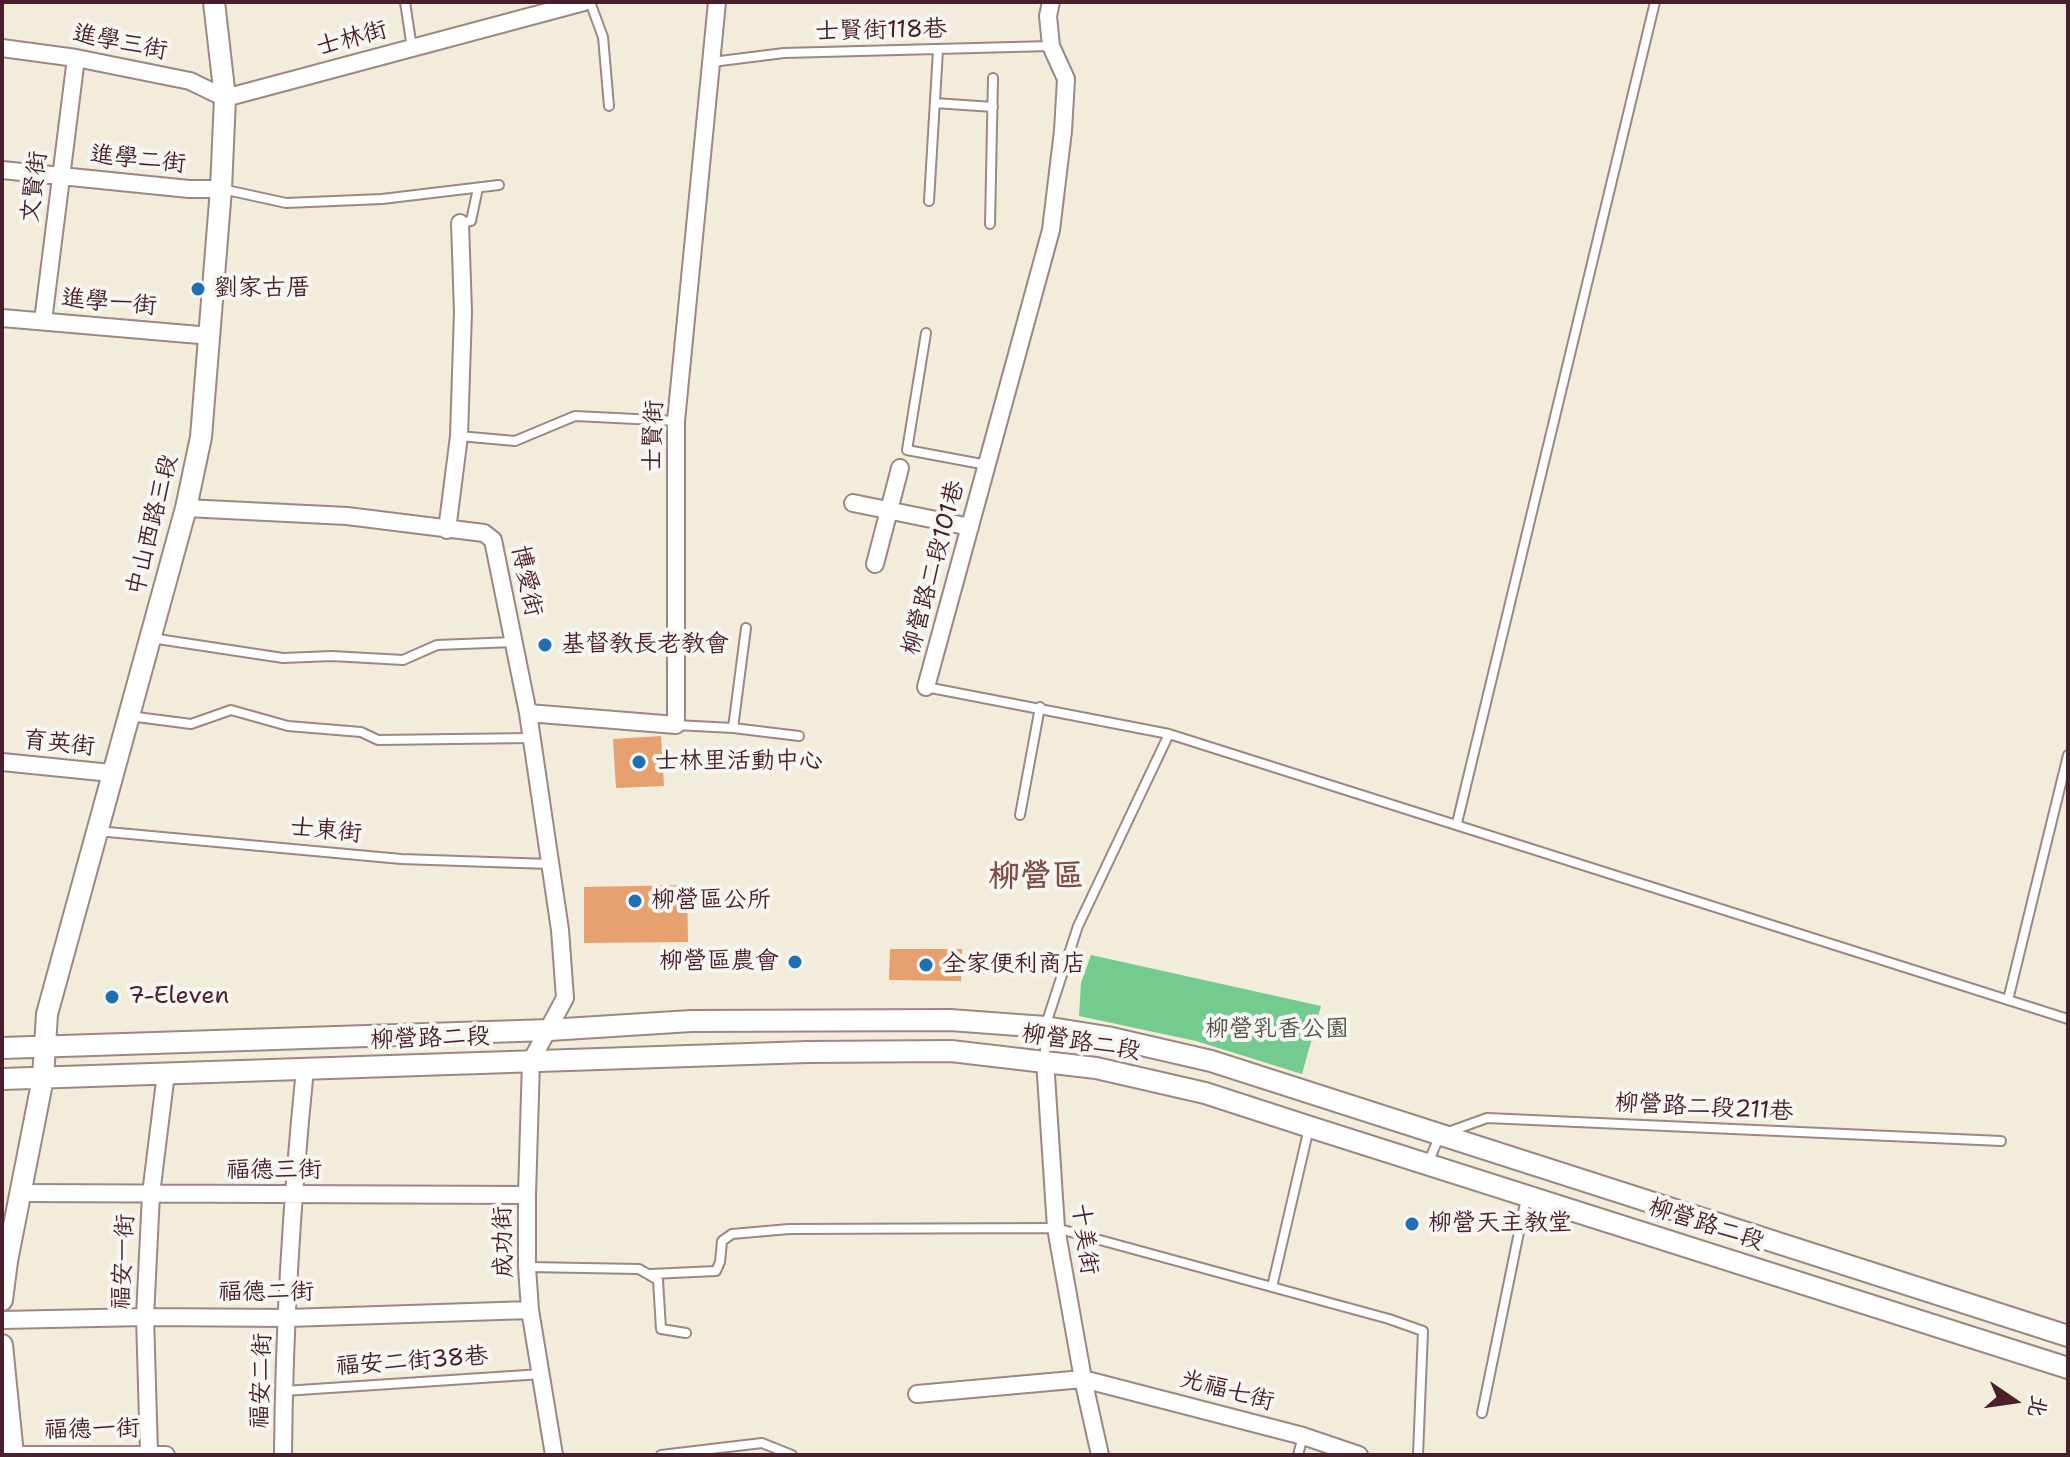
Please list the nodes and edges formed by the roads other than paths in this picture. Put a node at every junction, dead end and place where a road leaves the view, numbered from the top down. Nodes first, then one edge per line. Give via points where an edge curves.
1 (214, 2) edge
2 (405, 2) edge
3 (587, 2) edge
4 (717, 2) edge
5 (1051, 2) edge
6 (1655, 2) edge
7 (1051, 46) junction
8 (2, 48) edge
9 (412, 48) junction
10 (938, 50) junction
11 (76, 58) junction
12 (712, 62) junction
13 (993, 78) dead end
14 (225, 98) junction
15 (935, 103) junction
16 (609, 106) dead end
17 (993, 107) junction
18 (2, 170) edge
19 (61, 176) junction
20 (499, 185) dead end
21 (478, 188) junction
22 (221, 189) junction
23 (929, 201) dead end
24 (460, 223) joint
25 (990, 224) dead end
26 (2, 318) edge
27 (43, 321) junction
28 (926, 333) dead end
29 (211, 336) junction
30 (676, 421) junction
31 (459, 436) junction
32 (987, 465) junction
33 (900, 468) dead end
34 (853, 503) dead end
35 (186, 508) junction
36 (889, 510) junction
37 (970, 527) junction
38 (447, 530) junction
39 (875, 564) dead end
40 (746, 628) dead end
41 (150, 638) junction
42 (514, 642) junction
43 (926, 687) joint
44 (1040, 707) junction
45 (528, 713) junction
46 (128, 716) junction
47 (676, 725) junction
48 (733, 728) junction
49 (1169, 734) junction
50 (799, 736) dead end
51 (532, 738) junction
52 (2068, 755) edge
53 (2, 762) edge
54 (111, 773) junction
55 (1020, 815) dead end
56 (1457, 823) junction
57 (96, 831) junction
58 (552, 864) junction
59 (2008, 1000) junction
60 (2068, 1019) edge
61 (1045, 1027) junction
62 (549, 1030) junction
63 (45, 1047) junction
64 (2, 1048) edge
65 (1045, 1060) junction
66 (531, 1061) junction
67 (305, 1069) junction
68 (166, 1073) junction
69 (43, 1078) junction
70 (2, 1079) edge
71 (1310, 1127) junction
72 (1440, 1135) junction
73 (2001, 1141) dead end
74 (1427, 1164) junction
75 (20, 1193) junction
76 (151, 1194) junction
77 (292, 1195) junction
78 (527, 1195) junction
79 (1526, 1196) junction
80 (1056, 1228) junction
81 (4, 1261) edge
82 (527, 1267) junction
83 (651, 1274) junction
84 (1272, 1287) junction
85 (2, 1300) edge
86 (530, 1310) junction
87 (145, 1317) junction
88 (2009, 1317) junction
89 (288, 1318) junction
90 (2, 1320) edge
91 (686, 1333) dead end
92 (2068, 1336) edge
93 (2, 1345) edge
94 (2000, 1346) junction
95 (2068, 1368) edge
96 (543, 1374) junction
97 (1083, 1379) junction
98 (283, 1391) junction
99 (917, 1394) dead end
100 (1482, 1413) dead end
101 (1303, 1436) junction
102 (158, 1454) edge
103 (2, 1455) edge
104 (12, 1455) edge
105 (20, 1455) edge
106 (283, 1455) edge
107 (554, 1455) edge
108 (661, 1455) edge
109 (792, 1455) edge
110 (1100, 1455) edge
111 (1298, 1455) edge
112 (1359, 1455) edge
113 (1418, 1455) edge

1 - 14 street, 中山西路三段
2 - 9 lane
3 - 9 street, 士林街
3 - 16 lane via 603,37
4 - 12 street, 士賢街
5 - 7 street, 柳營路二段101巷
6 - 56 lane
7 - 10 lane, 士賢街118巷
7 - 32 street, 柳營路二段101巷 via 1066,79 1051,230
8 - 11 street, 進學三街
9 - 14 street, 士林街
10 - 12 lane, 士賢街118巷 via 784,53
10 - 15 lane
11 - 14 street, 進學三街 via 190,81
11 - 19 street, 文賢街
12 - 30 street, 士賢街
13 - 17 lane
14 - 22 street, 中山西路三段
15 - 17 lane
15 - 23 lane
17 - 25 lane
18 - 19 street, 進學二街
19 - 22 street, 進學二街
19 - 27 street, 文賢街
20 - 21 lane
21 - 22 lane via 286,203
21 - 24 lane via 471,221
22 - 29 street, 中山西路三段
24 - 31 street
26 - 27 street, 進學一街
27 - 29 street, 進學一街
28 - 32 lane via 907,450
29 - 35 street, 中山西路三段 via 201,437
30 - 31 lane via 575,416 515,441
30 - 47 street, 士賢街
31 - 38 street
32 - 37 street, 柳營路二段101巷
33 - 36 street
34 - 36 street
35 - 38 street, 博愛街 via 347,516
35 - 41 street, 中山西路三段
36 - 37 street
36 - 39 street
37 - 43 street, 柳營路二段101巷
38 - 42 street, 博愛街 via 484,533 493,540
40 - 48 lane
41 - 42 lane via 283,658 403,660 437,645
41 - 46 street, 中山西路三段
42 - 45 street, 博愛街
43 - 44 lane, 柳營路二段101巷
44 - 49 lane, 柳營路二段101巷
44 - 55 lane
45 - 47 street
45 - 51 street, 博愛街
46 - 51 lane via 191,724 231,710 288,726 361,732 378,740
46 - 54 street, 中山西路三段
47 - 48 lane
48 - 50 lane
49 - 56 lane, 柳營路二段101巷
49 - 61 lane via 1078,926
51 - 58 street, 博愛街
52 - 59 lane
53 - 54 street, 育英街
54 - 57 street, 中山西路三段
56 - 59 lane, 柳營路二段101巷
57 - 58 lane, 士東街 via 401,859
57 - 63 street, 中山西路三段 via 47,1014
58 - 62 street, 博愛街 via 565,998
59 - 60 lane, 柳營路二段101巷
61 - 62 street, 柳營路二段 via 950,1020 691,1021
61 - 65 lane, 十美街
61 - 72 street, 柳營路二段 via 1211,1061
62 - 63 street, 柳營路二段
62 - 66 street, 成功街
63 - 64 street, 柳營路二段
63 - 69 street, 中山西路三段
65 - 66 street, 柳營路二段 via 951,1051
65 - 71 street, 柳營路二段 via 1205,1093
65 - 80 street, 十美街
66 - 67 street, 柳營路二段
66 - 78 street, 成功街
67 - 68 street, 柳營路二段
67 - 77 street, 福安二街
68 - 69 street, 柳營路二段
68 - 76 street, 福安一街
69 - 70 street, 柳營路二段
69 - 75 street, 中山西路三段
71 - 74 street, 柳營路二段
71 - 84 lane
72 - 73 lane, 柳營路二段211巷 via 1487,1118
72 - 74 lane
72 - 88 street, 柳營路二段
74 - 79 street, 柳營路二段
75 - 76 street, 福德三街
75 - 81 street, 中山西路三段
76 - 77 street, 福德三街
76 - 87 street, 福安一街
77 - 78 street, 福德三街
77 - 89 street, 福安二街
78 - 82 street, 成功街
79 - 94 street, 柳營路二段
79 - 100 lane
80 - 83 lane via 732,1234 722,1241 716,1271
80 - 84 lane
80 - 97 street, 十美街
81 - 85 street, 中山西路三段
82 - 83 lane via 639,1269
82 - 86 street, 成功街
83 - 91 lane via 658,1280 661,1329
84 - 113 lane via 1423,1331
86 - 89 street, 福德二街
86 - 96 street, 成功街
87 - 89 street, 福德二街
87 - 90 street, 福德二街
87 - 102 street, 福安一街
88 - 92 street, 柳營路二段
88 - 94 street
89 - 98 street, 福安二街
93 - 104 street
94 - 95 street, 柳營路二段
96 - 98 lane, 福安二街38巷
96 - 107 street, 成功街
97 - 99 street, 光福七街
97 - 101 street, 光福七街
97 - 110 street, 十美街
98 - 106 street, 福安二街
101 - 111 lane
101 - 112 street, 光福七街
102 - 105 street, 福德一街
103 - 104 street
108 - 109 lane via 762,1443

